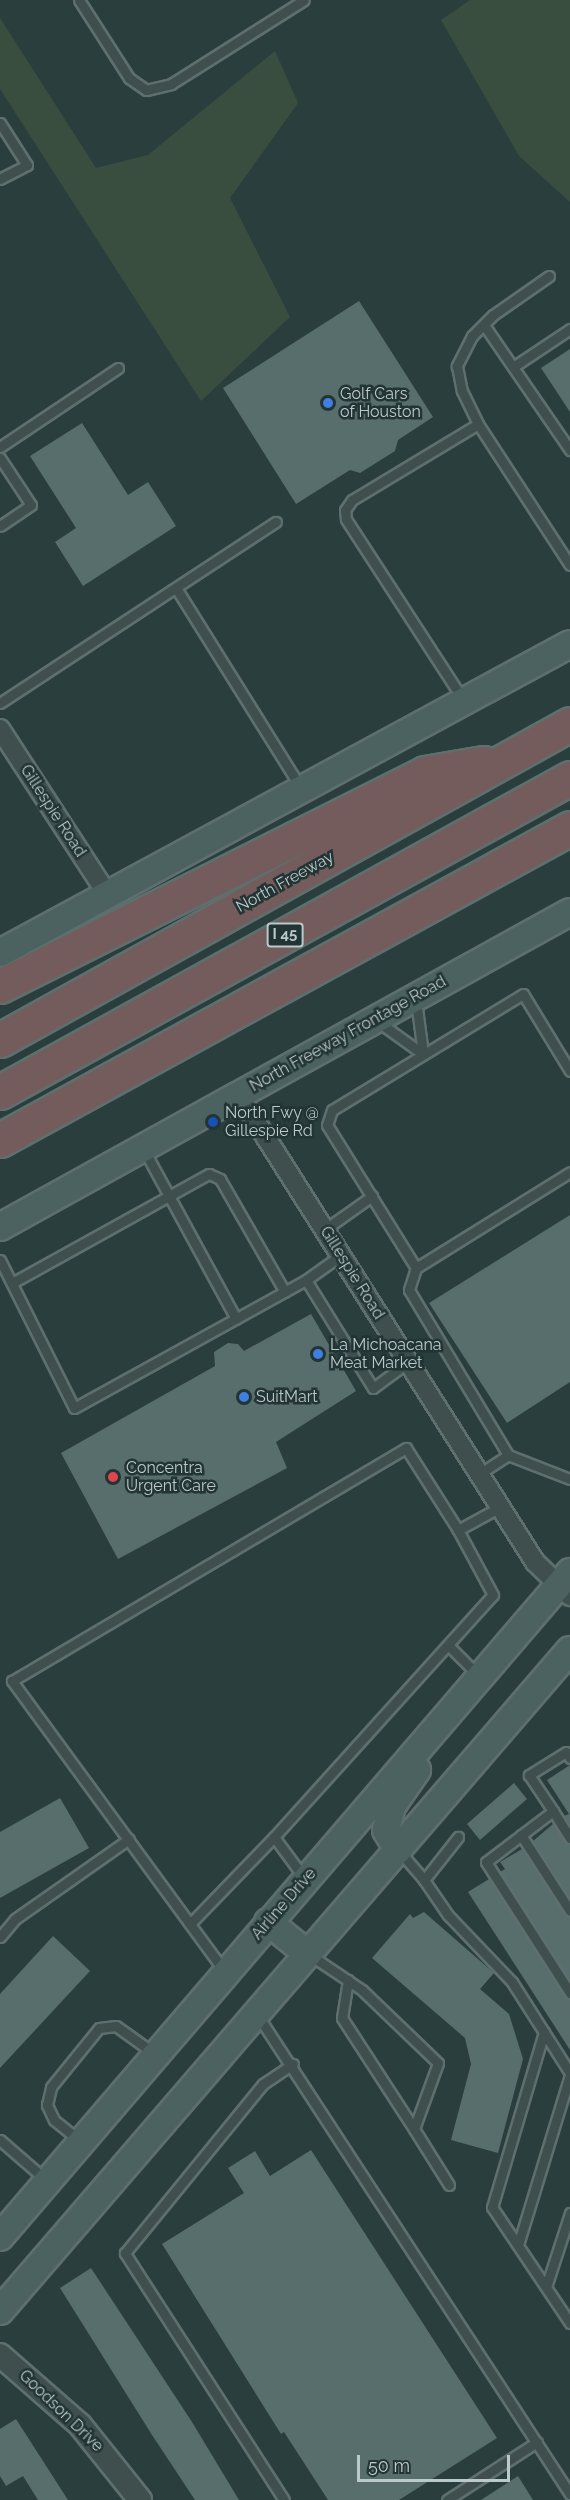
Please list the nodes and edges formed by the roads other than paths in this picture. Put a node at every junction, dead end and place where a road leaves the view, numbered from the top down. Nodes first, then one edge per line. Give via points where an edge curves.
1 (79, 0) edge
2 (304, 0) edge
3 (0, 123) edge
4 (0, 179) edge
5 (549, 276) dead end
6 (484, 325) junction
7 (570, 329) edge
8 (513, 367) junction
9 (118, 368) dead end
10 (478, 424) junction
11 (0, 447) edge
12 (570, 450) edge
13 (0, 458) edge
14 (276, 522) dead end
15 (0, 526) edge
16 (570, 565) edge
17 (176, 588) junction
18 (570, 644) edge
19 (464, 701) junction
20 (0, 703) edge
21 (570, 724) edge
22 (0, 729) edge
23 (509, 759) junction
24 (570, 778) edge
25 (302, 788) junction
26 (570, 828) edge
27 (107, 894) junction
28 (570, 912) edge
29 (0, 953) edge
30 (0, 986) edge
31 (416, 997) junction
32 (375, 1020) junction
33 (0, 1040) edge
34 (423, 1054) junction
35 (570, 1071) edge
36 (0, 1092) edge
37 (239, 1095) junction
38 (0, 1140) edge
39 (143, 1148) junction
40 (570, 1172) edge
41 (372, 1196) junction
42 (170, 1197) junction
43 (0, 1227) edge
44 (324, 1230) junction
45 (340, 1256) junction
46 (0, 1260) edge
47 (416, 1268) junction
48 (306, 1280) junction
49 (12, 1283) junction
50 (285, 1292) junction
51 (236, 1318) junction
52 (408, 1362) junction
53 (508, 1455) junction
54 (479, 1474) junction
55 (570, 1479) edge
56 (500, 1507) junction
57 (458, 1530) junction
58 (566, 1585) edge
59 (448, 1645) junction
60 (570, 1650) edge
61 (480, 1677) junction
62 (418, 1749) junction
63 (570, 1758) edge
64 (552, 1810) junction
65 (521, 1834) junction
66 (274, 1837) junction
67 (458, 1837) dead end
68 (570, 1838) edge
69 (129, 1839) junction
70 (398, 1850) junction
71 (305, 1879) junction
72 (424, 1880) junction
73 (570, 1911) edge
74 (268, 1922) junction
75 (190, 1924) junction
76 (0, 1937) edge
77 (308, 1954) junction
78 (225, 1972) junction
79 (348, 1980) junction
80 (570, 1993) edge
81 (256, 2014) junction
82 (544, 2032) junction
83 (155, 2054) junction
84 (293, 2064) junction
85 (570, 2074) edge
86 (414, 2129) junction
87 (0, 2140) edge
88 (81, 2142) junction
89 (48, 2181) junction
90 (449, 2185) dead end
91 (570, 2213) edge
92 (0, 2237) edge
93 (518, 2245) junction
94 (546, 2287) junction
95 (0, 2311) edge
96 (570, 2323) edge
97 (0, 2355) edge
98 (537, 2442) junction
99 (570, 2494) edge
100 (141, 2500) edge
101 (284, 2500) edge
102 (447, 2500) edge

1 - 2 lane via 136,87 157,90
3 - 4 lane via 27,165
5 - 6 lane
6 - 8 lane
6 - 10 lane via 457,366 462,391
7 - 8 lane
8 - 12 lane
9 - 11 lane
10 - 16 lane
10 - 19 lane via 352,500 345,510 346,519
13 - 15 lane via 31,505
14 - 17 lane
17 - 20 lane
17 - 25 lane
18 - 19 main road
19 - 25 main road
21 - 23 highway, North Freeway
22 - 27 street, Gillespie Road
23 - 30 highway via 425,773
23 - 33 highway, North Freeway
24 - 36 highway, I 45
25 - 27 main road
26 - 38 highway, I 45
27 - 29 main road
28 - 31 main road, North Freeway Frontage Road
31 - 32 main road, North Freeway Frontage Road
31 - 34 lane
32 - 34 lane
32 - 37 main road, North Freeway Frontage Road
34 - 35 lane via 523,994
34 - 41 lane via 332,1110 327,1118 327,1125
37 - 39 main road, North Freeway Frontage Road
37 - 44 street, Gillespie Road
39 - 42 lane
39 - 43 main road, North Freeway Frontage Road
40 - 47 lane
41 - 44 lane
41 - 47 lane
42 - 49 lane
42 - 50 lane via 215,1174
42 - 51 lane
44 - 45 street, Gillespie Road
45 - 48 lane
45 - 52 street, Gillespie Road
46 - 49 lane
47 - 53 lane via 409,1290
48 - 50 lane
48 - 52 lane via 373,1388
49 - 51 lane via 74,1408
50 - 51 lane
52 - 54 street, Gillespie Road
53 - 54 lane
53 - 55 lane
54 - 56 street, Gillespie Road
56 - 57 lane
56 - 58 street, Gillespie Road via 535,1562
57 - 59 lane via 494,1595
57 - 69 lane via 406,1448 12,1681
58 - 61 main road, Airline Drive
59 - 61 lane
59 - 66 lane
60 - 70 main road
61 - 62 main road, Airline Drive
62 - 70 main road via 417,1775 392,1806 386,1830
62 - 71 main road, Airline Drive
63 - 64 lane via 566,1752 529,1775
64 - 65 lane
64 - 68 lane
65 - 73 lane
65 - 80 lane via 486,1862
66 - 71 lane
66 - 75 lane
67 - 72 lane
69 - 75 lane
69 - 76 lane via 15,1919
70 - 72 lane
70 - 77 main road
71 - 74 main road, Airline Drive
72 - 82 lane via 448,1915 512,1982
74 - 77 main road
74 - 78 main road, Airline Drive
75 - 78 lane
77 - 79 lane
77 - 81 main road
78 - 83 main road, Airline Drive
79 - 86 lane via 342,2018
79 - 86 lane via 438,2062
81 - 84 lane
81 - 95 main road
82 - 85 lane
82 - 93 lane via 492,2207
83 - 88 main road, Airline Drive
83 - 88 lane via 116,2026 99,2028 51,2087 47,2105 54,2120
84 - 98 lane
84 - 101 lane via 263,2084 125,2253
85 - 93 lane
86 - 90 lane
87 - 89 lane
88 - 89 main road, Airline Drive
89 - 92 main road, Airline Drive
91 - 94 lane
93 - 94 lane
94 - 96 lane
97 - 100 street, Goodson Drive via 80,2425
98 - 99 lane
98 - 102 lane

